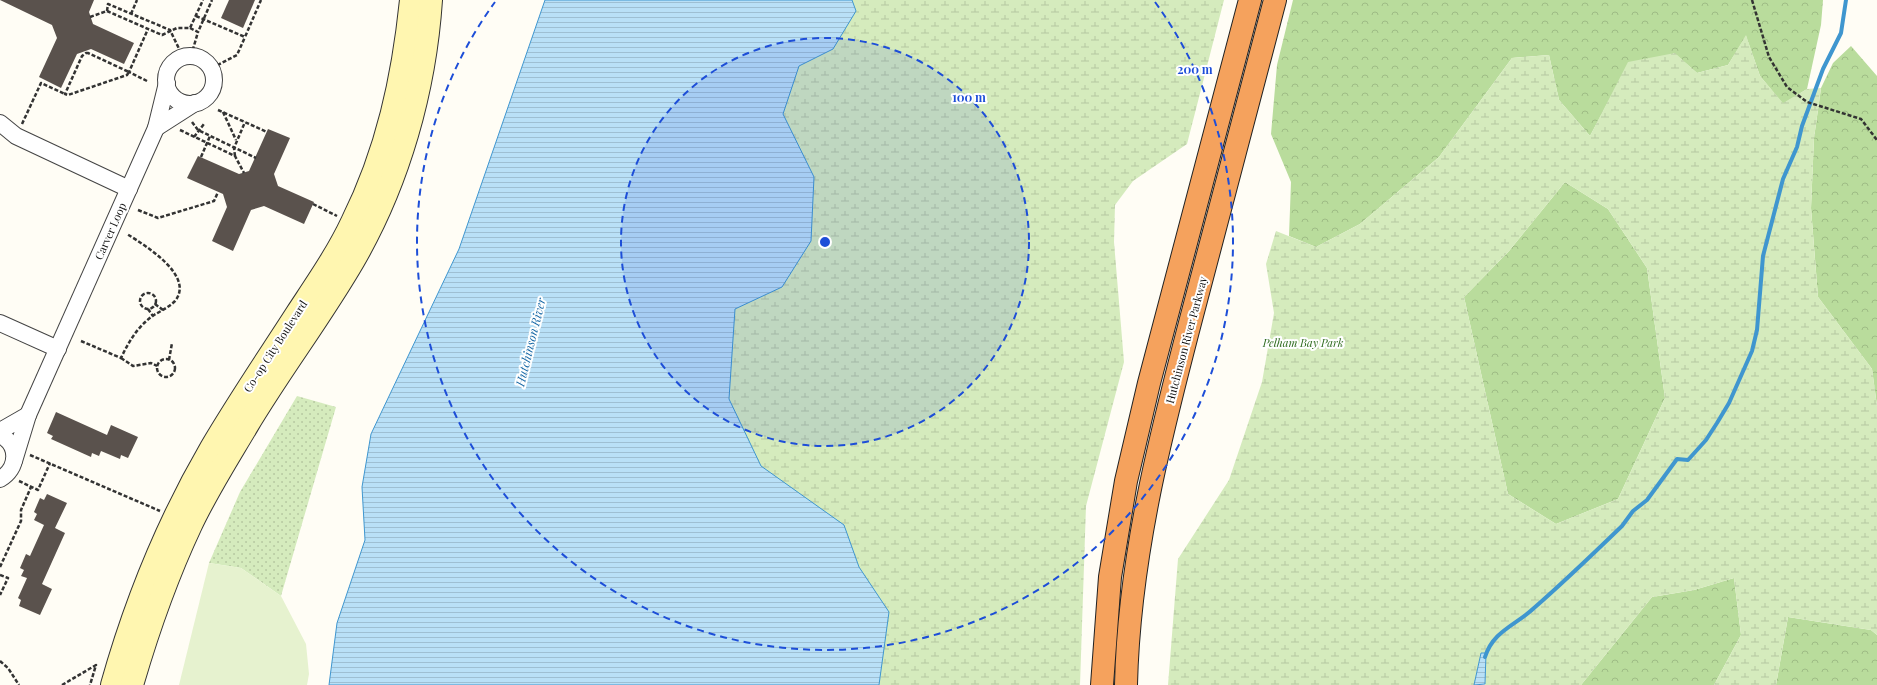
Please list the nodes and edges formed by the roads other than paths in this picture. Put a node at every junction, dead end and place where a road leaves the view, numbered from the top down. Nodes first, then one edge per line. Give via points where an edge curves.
1 (411, 0) edge
2 (431, 0) edge
3 (1250, 0) edge
4 (1275, 0) edge
5 (167, 83) junction
6 (195, 103) junction
7 (0, 123) edge
8 (156, 128) junction
9 (129, 189) junction
10 (0, 323) edge
11 (58, 349) junction
12 (28, 414) junction
13 (0, 431) edge
14 (0, 435) edge
15 (16, 455) junction
16 (0, 479) edge
17 (180, 521) junction
18 (112, 685) edge
19 (132, 685) edge
20 (1102, 685) edge
21 (1126, 685) edge

1 - 17 main road, Co-op City Boulevard via 406,48 391,120 379,158 352,224 325,271 234,410 186,493
2 - 17 main road, Co-op City Boulevard via 426,51 417,97 405,141 374,221 337,287 248,424
3 - 20 highway via 1126,481 1110,577
4 - 21 highway, Hutchinson River Parkway via 1152,474 1133,592
5 - 6 street via 172,95 178,100
5 - 6 street via 172,64 187,56 199,57 212,68 214,76 211,91 206,98
5 - 8 street
6 - 8 street
7 - 9 street, Carver Loop via 16,136
8 - 9 street
9 - 11 street, Carver Loop
10 - 11 street
11 - 12 street, Carver Loop
12 - 13 street
12 - 15 street, Carver Loop
14 - 15 street via 10,443
15 - 16 street, Carver Loop via 12,469
17 - 18 main road, Co-op City Boulevard via 156,559 135,611
17 - 19 main road, Co-op City Boulevard via 159,601

